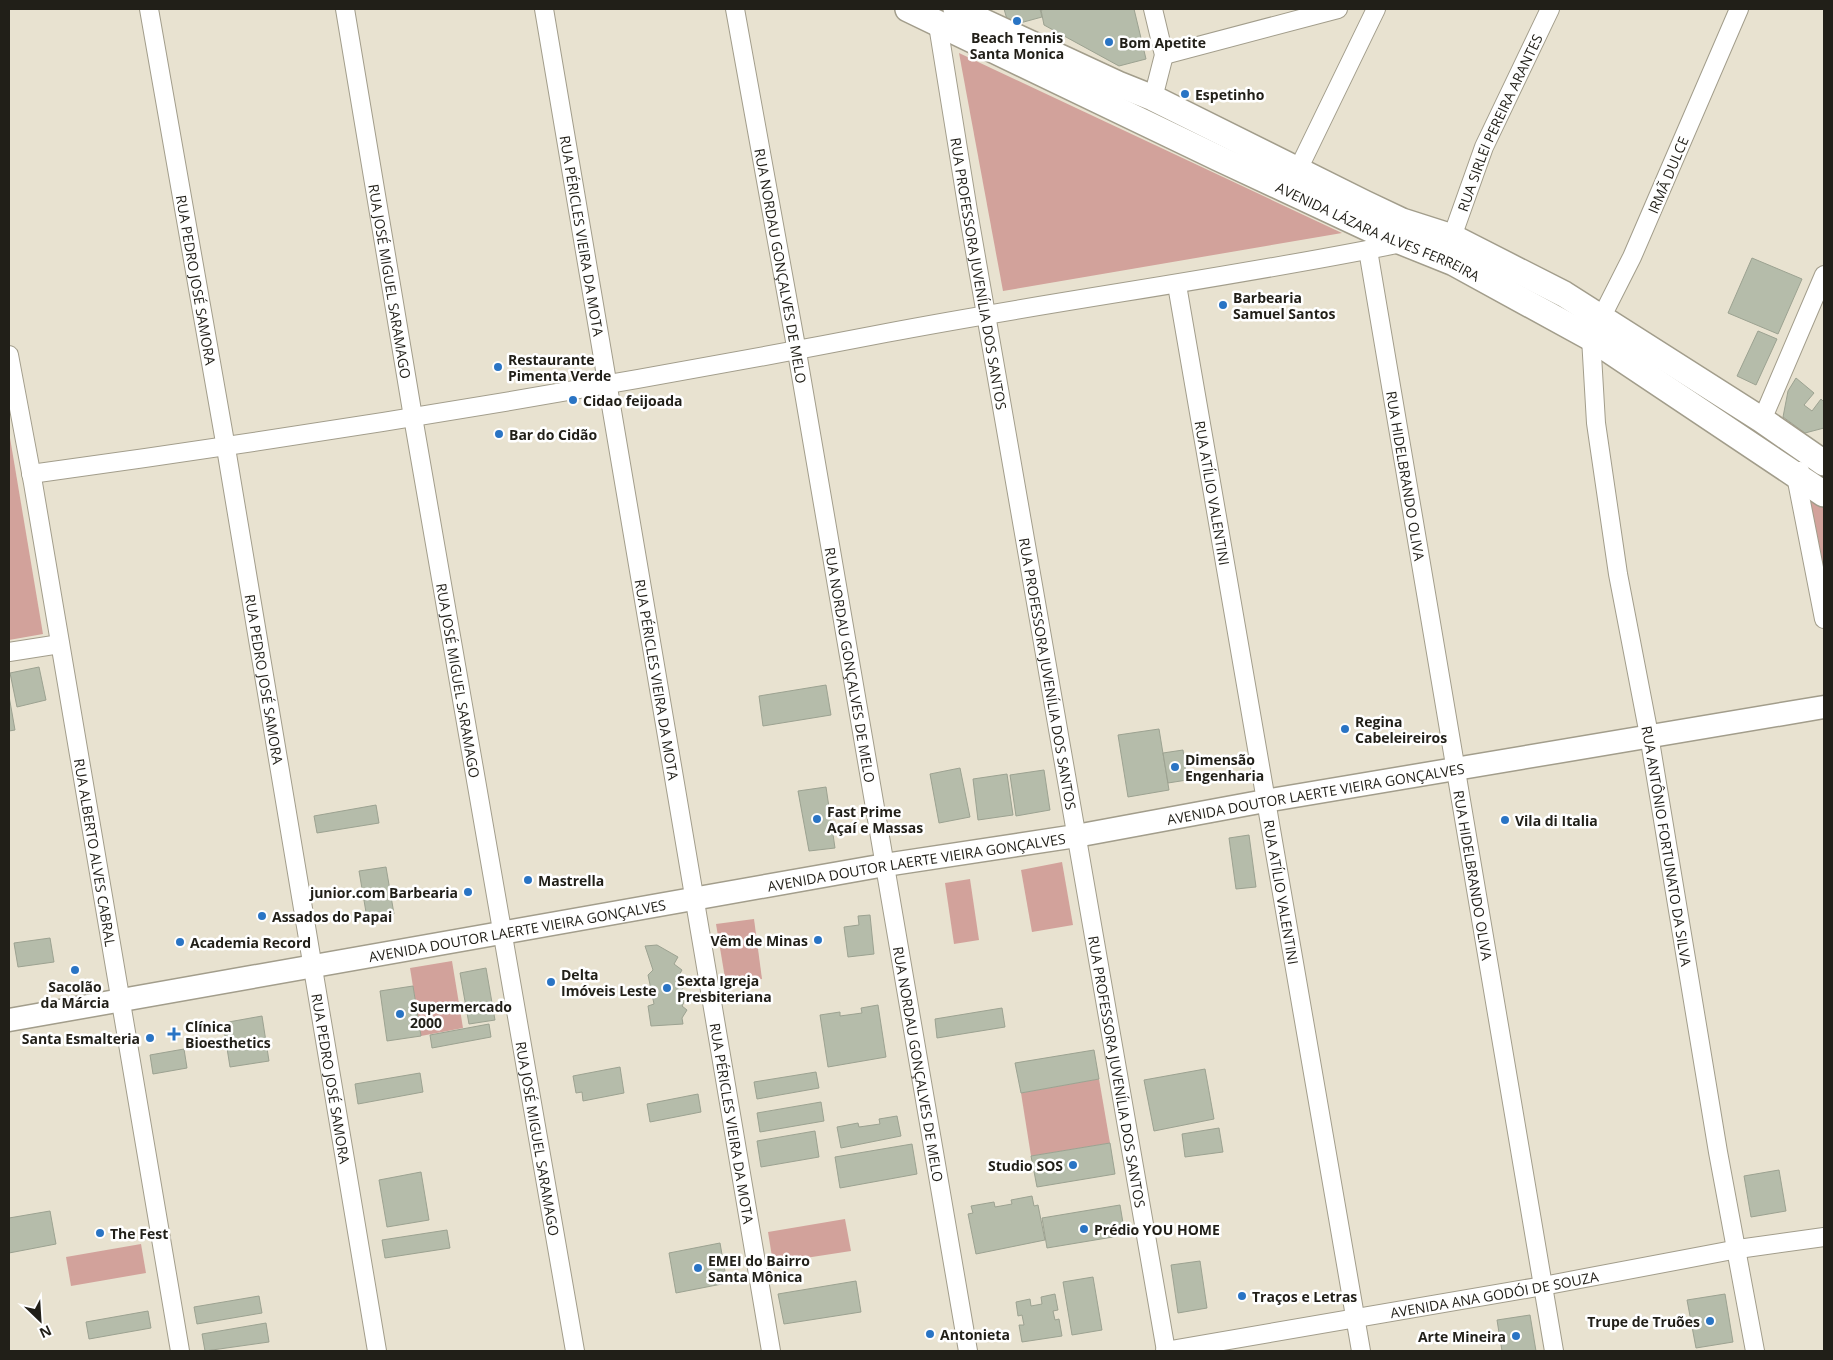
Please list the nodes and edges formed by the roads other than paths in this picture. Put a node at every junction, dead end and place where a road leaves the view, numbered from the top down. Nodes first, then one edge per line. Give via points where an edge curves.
1 (148, 9) edge
2 (344, 9) edge
3 (544, 9) edge
4 (734, 9) edge
5 (908, 9) edge
6 (1153, 9) edge
7 (1338, 9) edge
8 (1376, 9) edge
9 (1550, 9) edge
10 (1739, 9) edge
11 (947, 17) edge
12 (1164, 55) junction
13 (1064, 72) junction
14 (1153, 98) junction
15 (1294, 179) junction
16 (1452, 237) junction
17 (1402, 242) junction
18 (1368, 250) junction
19 (1824, 275) edge
20 (1177, 285) junction
21 (986, 316) junction
22 (1596, 328) junction
23 (797, 352) junction
24 (9, 355) edge
25 (607, 385) junction
26 (413, 417) junction
27 (1762, 420) junction
28 (226, 448) junction
29 (1820, 456) edge
30 (31, 474) junction
31 (1796, 476) junction
32 (1824, 494) edge
33 (1824, 619) edge
34 (60, 644) junction
35 (9, 652) edge
36 (1824, 707) edge
37 (1649, 735) junction
38 (1456, 768) junction
39 (1265, 801) junction
40 (1076, 836) junction
41 (885, 865) junction
42 (694, 900) junction
43 (502, 933) junction
44 (313, 966) junction
45 (119, 1002) junction
46 (9, 1020) edge
47 (1824, 1237) edge
48 (1738, 1250) junction
49 (1543, 1286) junction
50 (1356, 1318) junction
51 (180, 1351) edge
52 (377, 1351) edge
53 (575, 1351) edge
54 (771, 1351) edge
55 (968, 1351) edge
56 (1165, 1351) edge
57 (1362, 1351) edge
58 (1554, 1351) edge
59 (1755, 1351) edge

1 - 28 street, RUA PEDRO JOSÉ SAMORA
2 - 26 street, RUA JOSÉ MIGUEL SARAMAGO
3 - 25 street, RUA PÉRICLES VIEIRA DA MOTA
4 - 23 street, RUA NORDAU GONÇALVES DE MELO
5 - 11 main road, AVENIDA LÁZARA ALVES FERREIRA
6 - 12 street
7 - 12 street
8 - 15 street
9 - 16 street, RUA SIRLEI PEREIRA ARANTES via 1484,148
10 - 22 street, IRMÃ DULCE via 1632,257
11 - 13 main road, AVENIDA LÁZARA ALVES FERREIRA
11 - 21 street, RUA PROFESSORA JUVENÍLIA DOS SANTOS
12 - 14 street
13 - 14 main road, AVENIDA LÁZARA ALVES FERREIRA
13 - 15 main road, AVENIDA LÁZARA ALVES FERREIRA
14 - 15 main road, AVENIDA LÁZARA ALVES FERREIRA
15 - 16 main road, AVENIDA LÁZARA ALVES FERREIRA
15 - 17 main road, AVENIDA LÁZARA ALVES FERREIRA
16 - 22 main road, AVENIDA LÁZARA ALVES FERREIRA via 1564,294
17 - 18 street
17 - 22 main road, AVENIDA LÁZARA ALVES FERREIRA
18 - 20 street
18 - 38 street, RUA HIDELBRANDO OLIVA
19 - 27 street
20 - 21 street
20 - 39 street, RUA ATÍLIO VALENTINI
21 - 23 street
21 - 40 street, RUA PROFESSORA JUVENÍLIA DOS SANTOS
22 - 27 main road, AVENIDA LÁZARA ALVES FERREIRA
22 - 31 main road, AVENIDA LÁZARA ALVES FERREIRA
22 - 37 street, RUA ANTÔNIO FORTUNATO DA SILVA via 1596,423 1618,574
23 - 25 street via 695,367
23 - 41 street, RUA NORDAU GONÇALVES DE MELO
24 - 30 street, RUA ALBERTO ALVES CABRAL
25 - 26 street
25 - 42 street, RUA PÉRICLES VIEIRA DA MOTA
26 - 28 street
26 - 43 street, RUA JOSÉ MIGUEL SARAMAGO
27 - 29 main road, AVENIDA LÁZARA ALVES FERREIRA
28 - 30 street
28 - 44 street, RUA PEDRO JOSÉ SAMORA
29 - 31 street
30 - 34 street, RUA ALBERTO ALVES CABRAL
31 - 32 main road, AVENIDA LÁZARA ALVES FERREIRA
31 - 33 street
34 - 35 street
34 - 45 street, RUA ALBERTO ALVES CABRAL
36 - 37 street, AVENIDA DOUTOR LAERTE VIEIRA GONÇALVES
37 - 38 street, AVENIDA DOUTOR LAERTE VIEIRA GONÇALVES
37 - 48 street, RUA ANTÔNIO FORTUNATO DA SILVA via 1718,1152
38 - 39 street, AVENIDA DOUTOR LAERTE VIEIRA GONÇALVES
38 - 49 street, RUA HIDELBRANDO OLIVA
39 - 40 street, AVENIDA DOUTOR LAERTE VIEIRA GONÇALVES
39 - 50 street, RUA ATÍLIO VALENTINI
40 - 41 street, AVENIDA DOUTOR LAERTE VIEIRA GONÇALVES
40 - 56 street, RUA PROFESSORA JUVENÍLIA DOS SANTOS
41 - 42 street, AVENIDA DOUTOR LAERTE VIEIRA GONÇALVES
41 - 55 street, RUA NORDAU GONÇALVES DE MELO
42 - 43 street, AVENIDA DOUTOR LAERTE VIEIRA GONÇALVES
42 - 54 street, RUA PÉRICLES VIEIRA DA MOTA
43 - 44 street, AVENIDA DOUTOR LAERTE VIEIRA GONÇALVES
43 - 53 street, RUA JOSÉ MIGUEL SARAMAGO
44 - 45 street, AVENIDA DOUTOR LAERTE VIEIRA GONÇALVES
44 - 52 street, RUA PEDRO JOSÉ SAMORA
45 - 46 street, AVENIDA DOUTOR LAERTE VIEIRA GONÇALVES
45 - 51 street, RUA ALBERTO ALVES CABRAL
47 - 48 street, AVENIDA ANA GODÓI DE SOUZA
48 - 49 street, AVENIDA ANA GODÓI DE SOUZA
48 - 59 street, RUA ANTÔNIO FORTUNATO DA SILVA
49 - 50 street, AVENIDA ANA GODÓI DE SOUZA
49 - 58 street, RUA HIDELBRANDO OLIVA
50 - 56 street, AVENIDA ANA GODÓI DE SOUZA
50 - 57 street, RUA ATÍLIO VALENTINI

